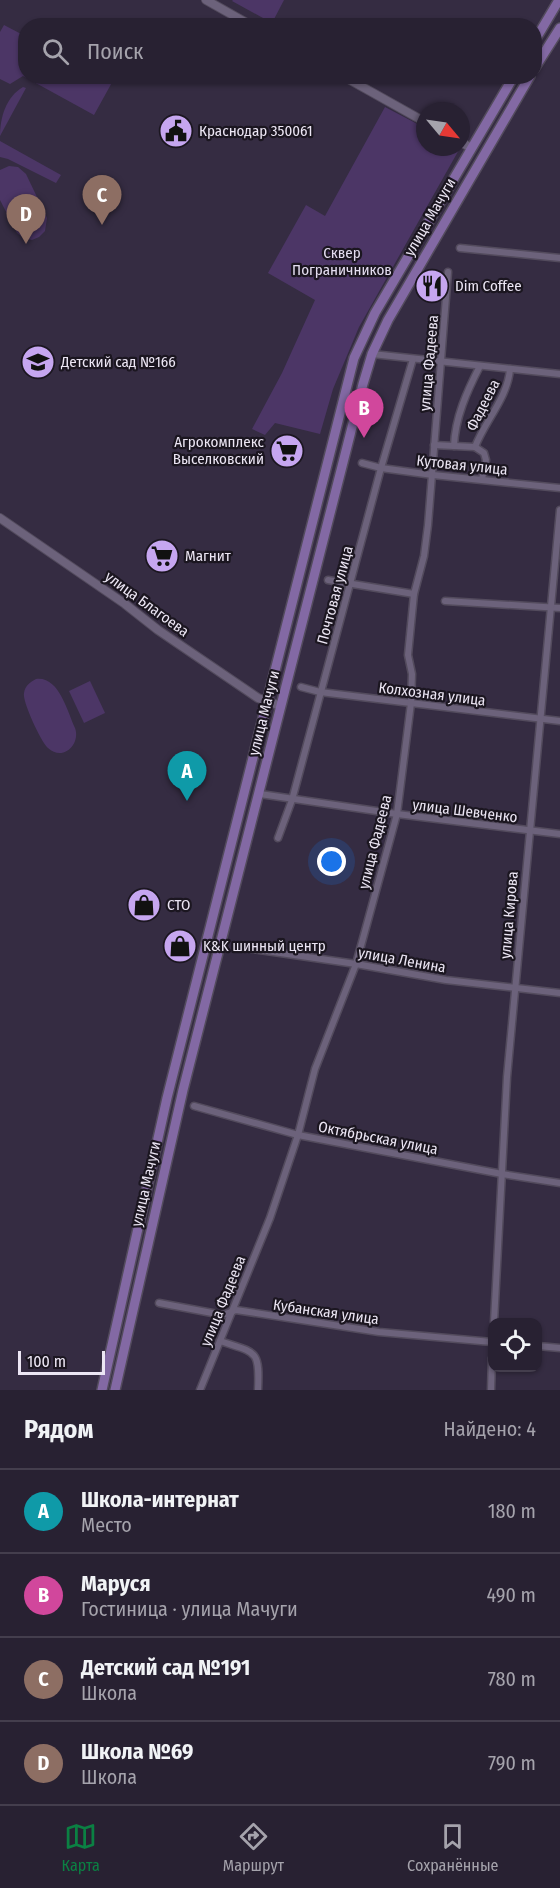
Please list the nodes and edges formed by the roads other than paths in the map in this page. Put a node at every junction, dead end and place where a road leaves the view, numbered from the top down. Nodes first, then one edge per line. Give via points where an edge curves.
1 (206, 0) edge
2 (559, 0) edge
3 (238, 18) edge
4 (560, 28) edge
5 (542, 29) edge
6 (542, 56) edge
7 (357, 84) edge
8 (509, 84) edge
9 (525, 84) edge
10 (416, 117) edge
11 (471, 148) joint
12 (460, 248) dead end
13 (560, 258) edge
14 (448, 272) dead end
15 (372, 354) junction
16 (413, 359) junction
17 (441, 362) junction
18 (480, 366) junction
19 (510, 369) junction
20 (560, 374) edge
21 (435, 446) junction
22 (454, 446) junction
23 (475, 447) junction
24 (362, 463) dead end
25 (381, 468) junction
26 (433, 475) junction
27 (482, 479) junction
28 (560, 488) edge
29 (560, 510) edge
30 (0, 518) edge
31 (328, 580) dead end
32 (351, 585) junction
33 (414, 594) junction
34 (445, 601) dead end
35 (551, 608) junction
36 (560, 608) edge
37 (301, 687) dead end
38 (320, 692) junction
39 (266, 702) junction
40 (411, 703) junction
41 (281, 706) junction
42 (540, 719) junction
43 (560, 721) edge
44 (260, 794) junction
45 (292, 800) junction
46 (397, 814) junction
47 (529, 831) junction
48 (560, 834) edge
49 (278, 837) dead end
50 (227, 862) junction
51 (241, 864) junction
52 (239, 947) dead end
53 (356, 964) junction
54 (515, 988) junction
55 (560, 993) edge
56 (194, 1106) dead end
57 (298, 1135) junction
58 (502, 1174) junction
59 (560, 1184) edge
60 (159, 1303) dead end
61 (230, 1312) junction
62 (494, 1318) edge
63 (132, 1319) junction
64 (118, 1320) junction
65 (220, 1341) junction
66 (488, 1342) edge
67 (542, 1346) edge
68 (560, 1348) edge
69 (492, 1372) edge
70 (102, 1390) edge
71 (115, 1390) edge
72 (200, 1390) edge
73 (258, 1390) edge
74 (491, 1390) edge

1 - 3 street
2 - 5 main road
4 - 6 main road
7 - 10 street
8 - 11 main road, улица Мачуги
9 - 15 main road, улица Мачуги
11 - 39 main road, улица Мачуги via 375,313 354,358
12 - 13 street
14 - 17 street, улица Фадеева
15 - 16 street
15 - 41 main road, улица Мачуги
16 - 17 street
16 - 25 street, Почтовая улица
17 - 18 street
17 - 21 street, улица Фадеева
18 - 19 street
18 - 22 street via 455,430
19 - 20 street
19 - 23 street, Фадеева via 507,387
21 - 22 street, Фадеева
21 - 26 street, улица Фадеева
22 - 23 street, Фадеева
23 - 27 street via 486,460
24 - 25 street, Кутовая улица
25 - 26 street, Кутовая улица
25 - 32 street, Почтовая улица
26 - 27 street, Кутовая улица
26 - 33 street, улица Фадеева via 424,556
27 - 28 street, Кутовая улица
29 - 35 street, улица Кирова
30 - 39 street, улица Благоева
31 - 32 street
32 - 33 street
32 - 38 street, Почтовая улица
33 - 40 street, улица Фадеева via 408,655
34 - 35 street
35 - 36 street
35 - 42 street, улица Кирова
37 - 38 street, Колхозная улица
38 - 40 street, Колхозная улица
38 - 45 street, Почтовая улица
39 - 41 street, улица Благоева
39 - 50 main road, улица Мачуги
40 - 42 street, Колхозная улица
40 - 46 street, улица Фадеева
41 - 44 main road, улица Мачуги
42 - 43 street, Колхозная улица
42 - 47 street, улица Кирова
44 - 45 street, улица Шевченко
44 - 51 main road, улица Мачуги
45 - 46 street, улица Шевченко
45 - 49 street, Почтовая улица
46 - 47 street, улица Шевченко
46 - 53 street, улица Фадеева
47 - 48 street, улица Шевченко
47 - 54 street, улица Кирова
50 - 51 main road via 236,856
50 - 64 main road, улица Мачуги via 167,1098
51 - 63 main road, улица Мачуги via 183,1090
52 - 53 street, улица Ленина
53 - 54 street, улица Ленина
53 - 57 street, улица Фадеева via 315,1069
54 - 55 street, улица Ленина
54 - 58 street, улица Кирова
56 - 57 street, Октябрьская улица
57 - 58 street, Октябрьская улица
57 - 61 street, улица Фадеева via 270,1218
58 - 59 street, Октябрьская улица
58 - 62 street, улица Кирова
60 - 61 street, Кубанская улица via 223,1315
61 - 65 street, улица Фадеева
61 - 66 street, Кубанская улица
63 - 64 main road via 127,1325
63 - 71 main road, улица Мачуги
64 - 70 main road, улица Мачуги
65 - 72 street, улица Фадеева
65 - 73 street via 248,1350 257,1359
67 - 68 street
69 - 74 street

